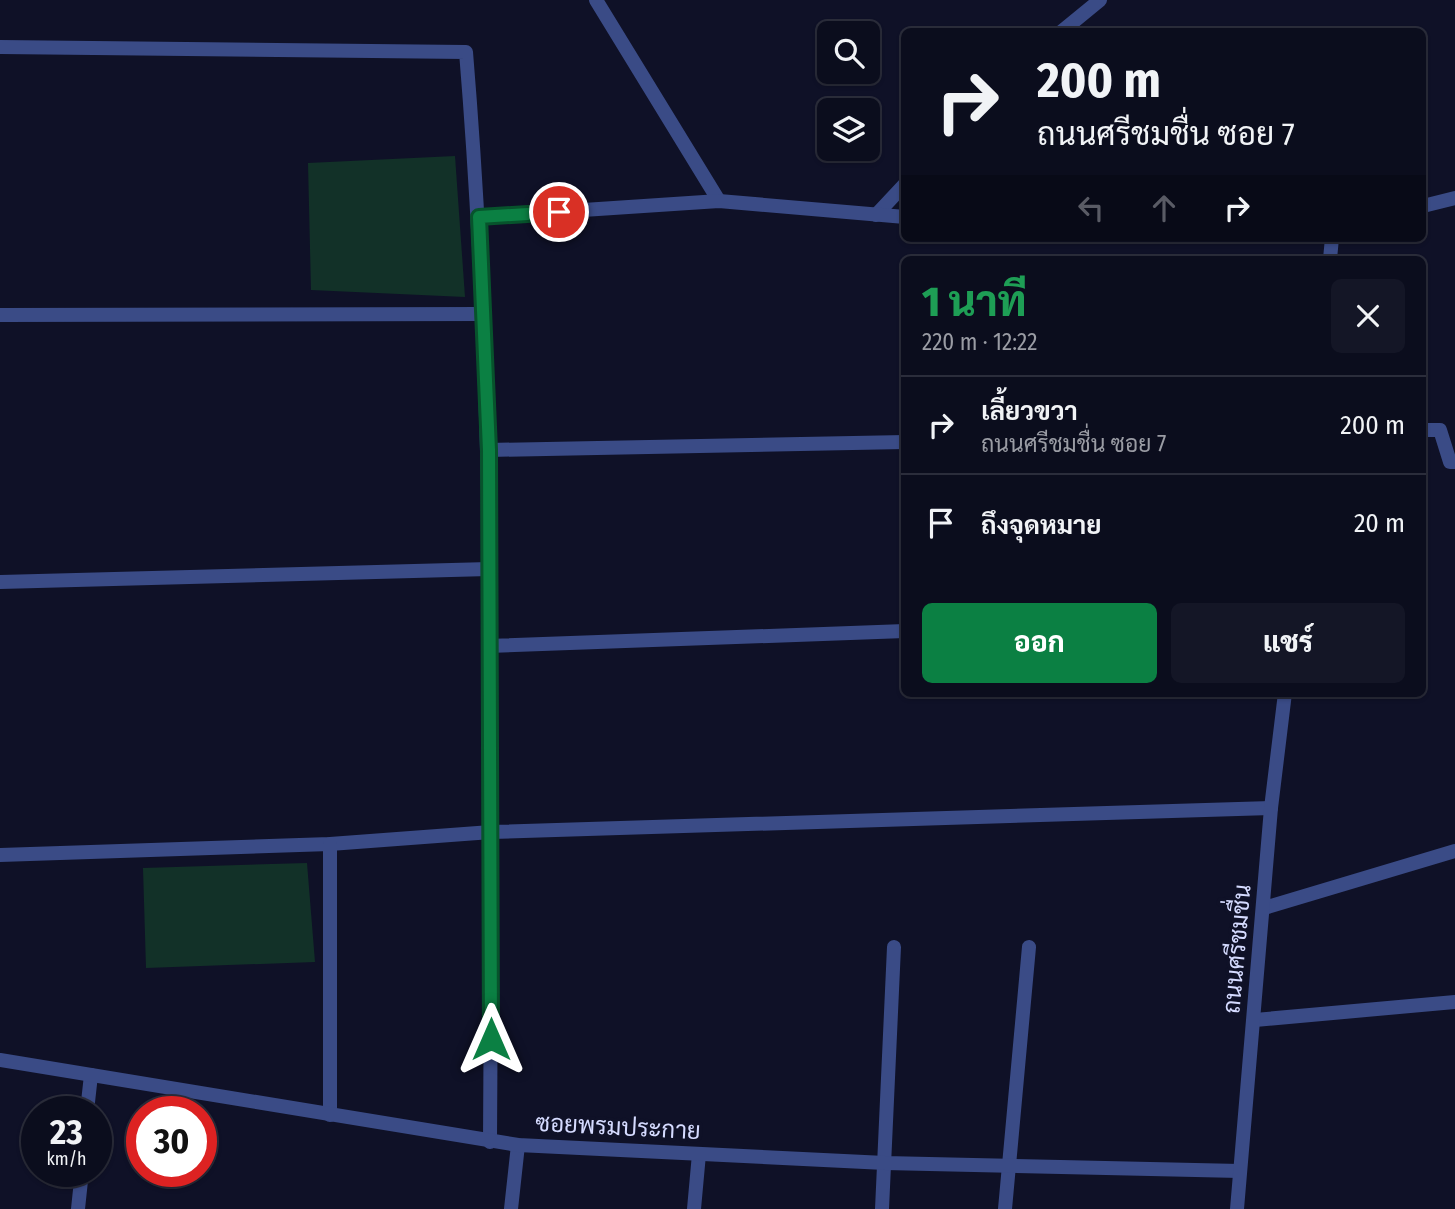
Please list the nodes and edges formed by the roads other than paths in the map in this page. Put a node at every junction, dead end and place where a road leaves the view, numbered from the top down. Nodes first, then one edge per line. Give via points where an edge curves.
1 (596, 0) edge
2 (1100, 0) edge
3 (1067, 28) edge
4 (0, 47) edge
5 (901, 188) edge
6 (1455, 198) edge
7 (719, 201) junction
8 (1426, 204) edge
9 (876, 215) junction
10 (479, 217) junction
11 (901, 217) edge
12 (482, 314) junction
13 (0, 315) edge
14 (1426, 430) edge
15 (901, 442) edge
16 (489, 450) junction
17 (1455, 462) edge
18 (489, 569) junction
19 (0, 582) edge
20 (901, 631) edge
21 (488, 646) junction
22 (1285, 697) edge
23 (1271, 807) junction
24 (491, 832) junction
25 (330, 844) junction
26 (1455, 850) edge
27 (0, 855) edge
28 (1264, 908) junction
29 (894, 947) dead end
30 (1029, 947) dead end
31 (1455, 1002) edge
32 (1255, 1020) junction
33 (0, 1060) edge
34 (90, 1075) junction
35 (88, 1096) edge
36 (330, 1115) junction
37 (490, 1142) junction
38 (518, 1145) junction
39 (699, 1154) junction
40 (885, 1163) junction
41 (1009, 1166) junction
42 (1240, 1171) junction
43 (80, 1187) edge
44 (78, 1209) edge
45 (511, 1209) edge
46 (694, 1209) edge
47 (881, 1209) edge
48 (1005, 1209) edge
49 (1237, 1209) edge

1 - 7 street
2 - 3 street
4 - 10 street via 466,52
5 - 9 street
6 - 8 street
7 - 9 street
7 - 10 street
9 - 11 street
10 - 12 street
12 - 13 street
12 - 16 street
14 - 17 street via 1440,430 1450,463
15 - 16 street
16 - 18 street
18 - 19 street
18 - 21 street
20 - 21 street
21 - 24 street
22 - 23 street, ถนนศรีชมชื่น
23 - 24 street
23 - 28 street, ถนนศรีชมชื่น
24 - 25 street
24 - 37 street
25 - 27 street
25 - 36 street
26 - 28 street
28 - 32 street, ถนนศรีชมชื่น
29 - 40 street
30 - 41 street
31 - 32 street
32 - 42 street, ถนนศรีชมชื่น
33 - 34 street, ซอยพรมประกาย
34 - 35 street
34 - 36 street, ซอยพรมประกาย
36 - 37 street, ซอยพรมประกาย
37 - 38 street, ซอยพรมประกาย
38 - 39 street, ซอยพรมประกาย
38 - 45 street
39 - 40 street, ซอยพรมประกาย
39 - 46 street
40 - 41 street, ซอยพรมประกาย
40 - 47 street
41 - 42 street, ซอยพรมประกาย
41 - 48 street
42 - 49 street, ถนนศรีชมชื่น
43 - 44 street

